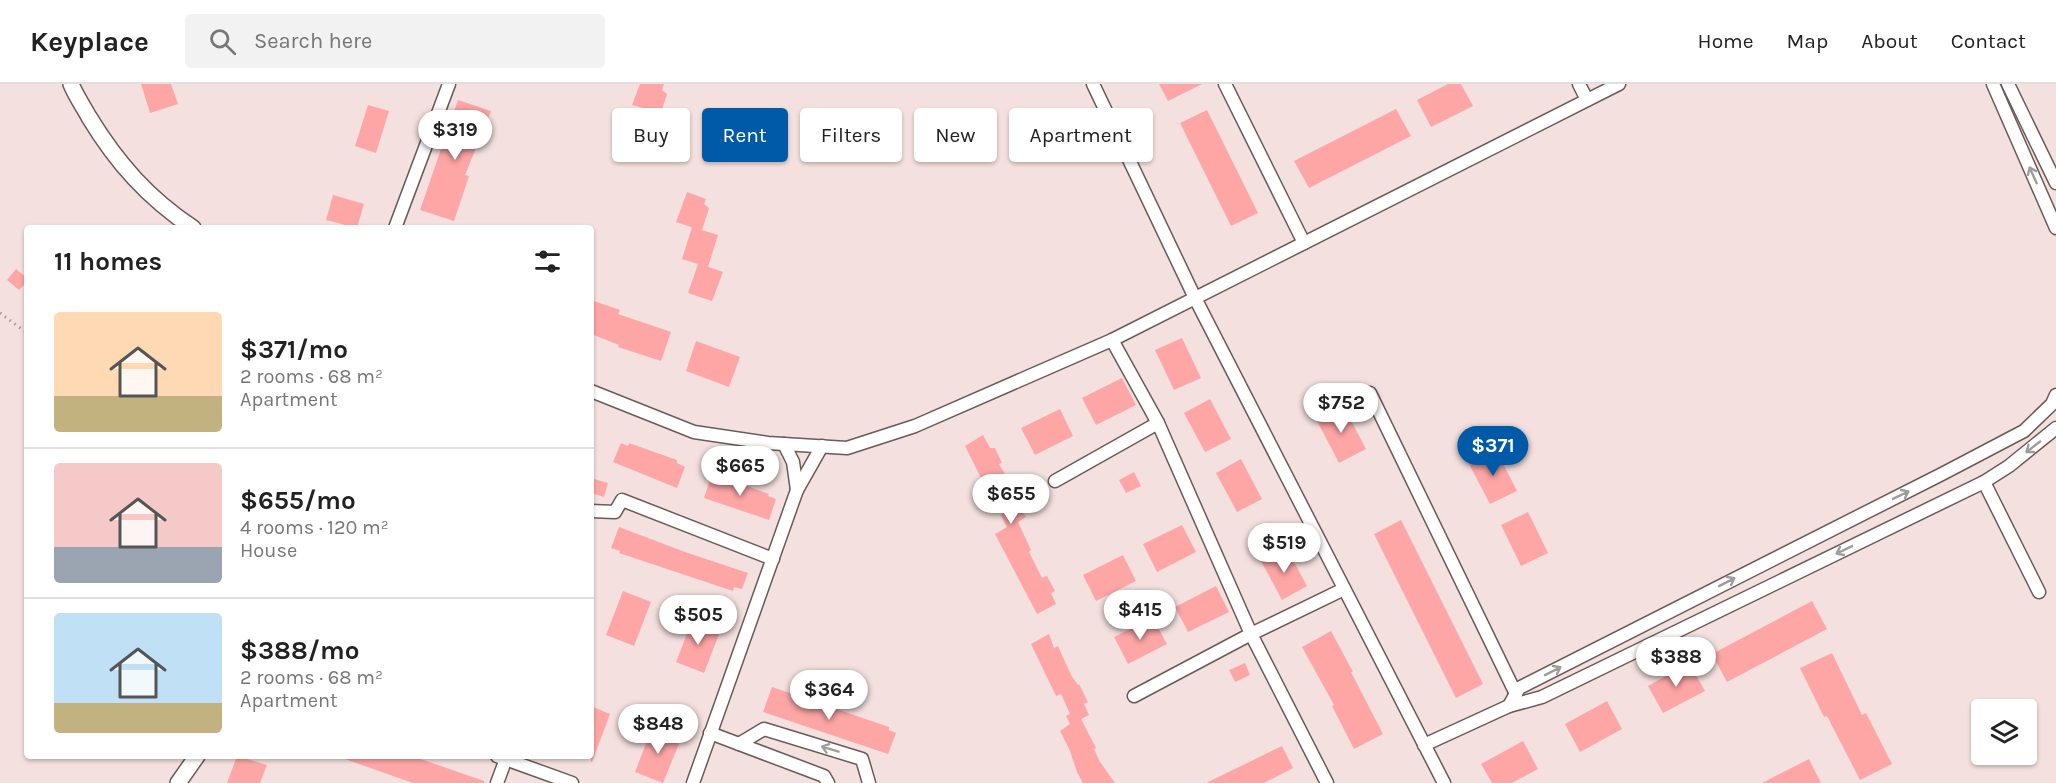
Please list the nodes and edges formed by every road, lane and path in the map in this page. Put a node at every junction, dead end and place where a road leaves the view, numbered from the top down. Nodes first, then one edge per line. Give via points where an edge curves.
1 (71, 84) edge
2 (449, 84) edge
3 (1093, 84) edge
4 (1225, 84) edge
5 (1579, 84) edge
6 (1619, 84) edge
7 (1993, 84) edge
8 (2008, 84) edge
9 (1587, 100) junction
10 (2056, 183) edge
11 (188, 225) edge
12 (396, 225) edge
13 (2056, 228) edge
14 (1304, 243) junction
15 (1195, 298) junction
16 (0, 313) edge
17 (24, 331) edge
18 (1112, 340) junction
19 (594, 392) edge
20 (1370, 393) dead end
21 (2056, 395) edge
22 (1158, 423) junction
23 (2056, 428) edge
24 (784, 444) junction
25 (822, 446) junction
26 (1055, 481) dead end
27 (1984, 482) junction
28 (797, 490) junction
29 (594, 511) edge
30 (773, 559) junction
31 (1344, 589) junction
32 (2039, 592) dead end
33 (1251, 634) junction
34 (1516, 694) junction
35 (1134, 696) dead end
36 (1509, 706) junction
37 (710, 733) junction
38 (739, 744) junction
39 (1424, 745) junction
40 (195, 759) edge
41 (503, 759) edge
42 (508, 759) edge
43 (178, 783) edge
44 (497, 783) edge
45 (572, 783) edge
46 (693, 783) edge
47 (828, 783) edge
48 (869, 783) edge
49 (1327, 783) edge
50 (1444, 783) edge

1 - 11 street via 129,175
2 - 12 street
3 - 15 street
4 - 14 street
5 - 9 street
6 - 9 street
13 -> 7 street
8 - 10 street
9 - 14 street
14 - 15 street
15 - 18 street
15 - 31 street
16 - 17 path
18 - 22 street
18 - 25 street via 915,426 847,448
19 - 24 street via 694,432
20 - 34 street
34 -> 21 street via 1520,688 2024,431
22 - 26 street
22 - 33 street
23 -> 27 street
24 - 25 street
24 - 28 street via 793,462
25 - 28 street
27 - 32 street
27 -> 36 street via 1542,697
28 - 30 street
29 - 30 street via 615,512 622,500
30 - 37 street
31 - 33 street
31 - 39 street
33 - 35 street
33 - 49 street
34 - 36 street
36 - 39 street
37 - 38 street
37 - 46 street
38 - 47 street via 824,776
48 -> 38 street via 861,759 764,729
39 - 50 street
40 - 43 street
41 - 44 street
42 - 45 street

